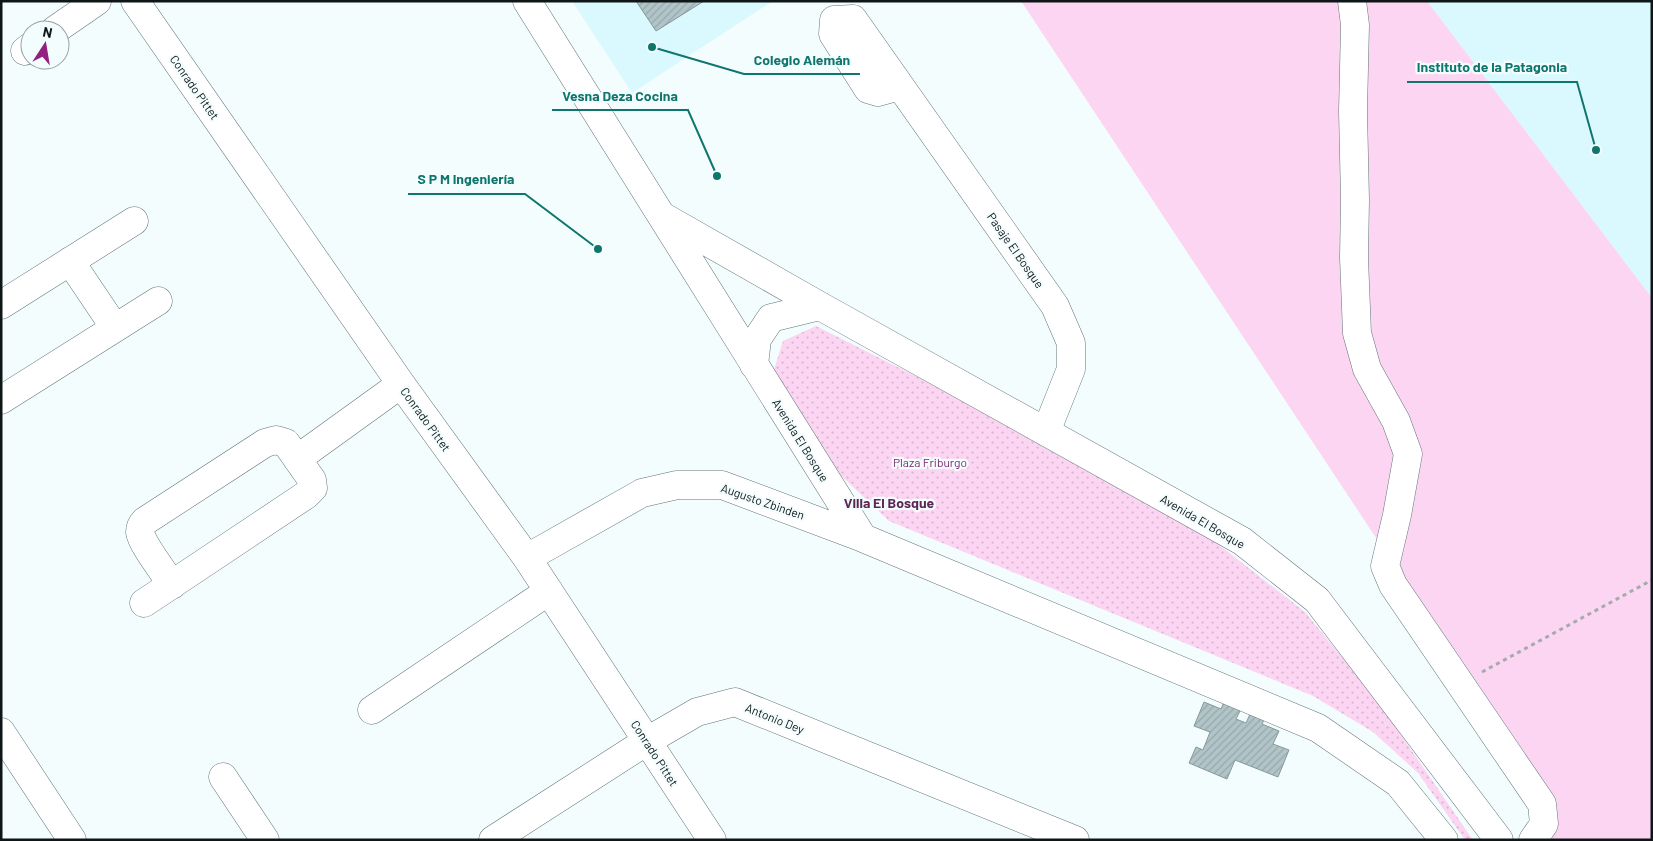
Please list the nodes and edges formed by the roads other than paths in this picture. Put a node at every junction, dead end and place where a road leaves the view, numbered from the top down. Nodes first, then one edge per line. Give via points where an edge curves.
1 (96, 1) edge
2 (135, 1) edge
3 (527, 1) edge
4 (1352, 1) edge
5 (69, 20) edge
6 (900, 86) dead end
7 (662, 216) junction
8 (134, 221) dead end
9 (70, 261) junction
10 (158, 301) dead end
11 (1, 306) edge
12 (820, 306) junction
13 (115, 328) junction
14 (754, 365) junction
15 (401, 384) junction
16 (1, 400) edge
17 (1046, 432) junction
18 (297, 459) junction
19 (863, 538) junction
20 (527, 558) junction
21 (172, 585) junction
22 (549, 591) junction
23 (144, 603) dead end
24 (372, 710) dead end
25 (647, 741) junction
26 (4, 744) edge
27 (224, 777) dead end
28 (72, 840) edge
29 (265, 840) edge
30 (493, 840) edge
31 (712, 840) edge
32 (1074, 840) edge
33 (1444, 840) edge
34 (1499, 840) edge
35 (1533, 840) edge

1 - 5 street
2 - 15 street, Conrado Pittet
3 - 7 street, Avenida El Bosque
4 - 35 street via 1355,24 1353,111 1357,333 1367,369 1396,421 1408,454 1385,566 1393,585 1542,804 1544,824
6 - 17 street, Pasaje El Bosque via 1059,315 1070,343 1071,369
7 - 12 street, Avenida El Bosque
7 - 14 street, Avenida El Bosque
8 - 9 street
9 - 11 street
9 - 13 street
10 - 13 street
12 - 14 street via 771,318 756,339
12 - 17 street, Avenida El Bosque
13 - 16 street
14 - 19 street, Avenida El Bosque
15 - 18 street
15 - 20 street, Conrado Pittet
17 - 34 street, Avenida El Bosque via 1242,541 1317,600
18 - 21 street via 312,480 313,488
18 - 21 street via 286,443 276,440 265,443 145,521 140,530 144,540
19 - 20 street, Augusto Zbinden via 722,485 677,485 642,493
19 - 33 street via 1318,728 1398,783
20 - 22 street, Conrado Pittet
21 - 23 street
22 - 24 street
22 - 25 street, Conrado Pittet
25 - 30 street, Antonio Dey
25 - 31 street, Conrado Pittet
25 - 32 street, Antonio Dey via 697,712 735,702
26 - 28 street
27 - 29 street

